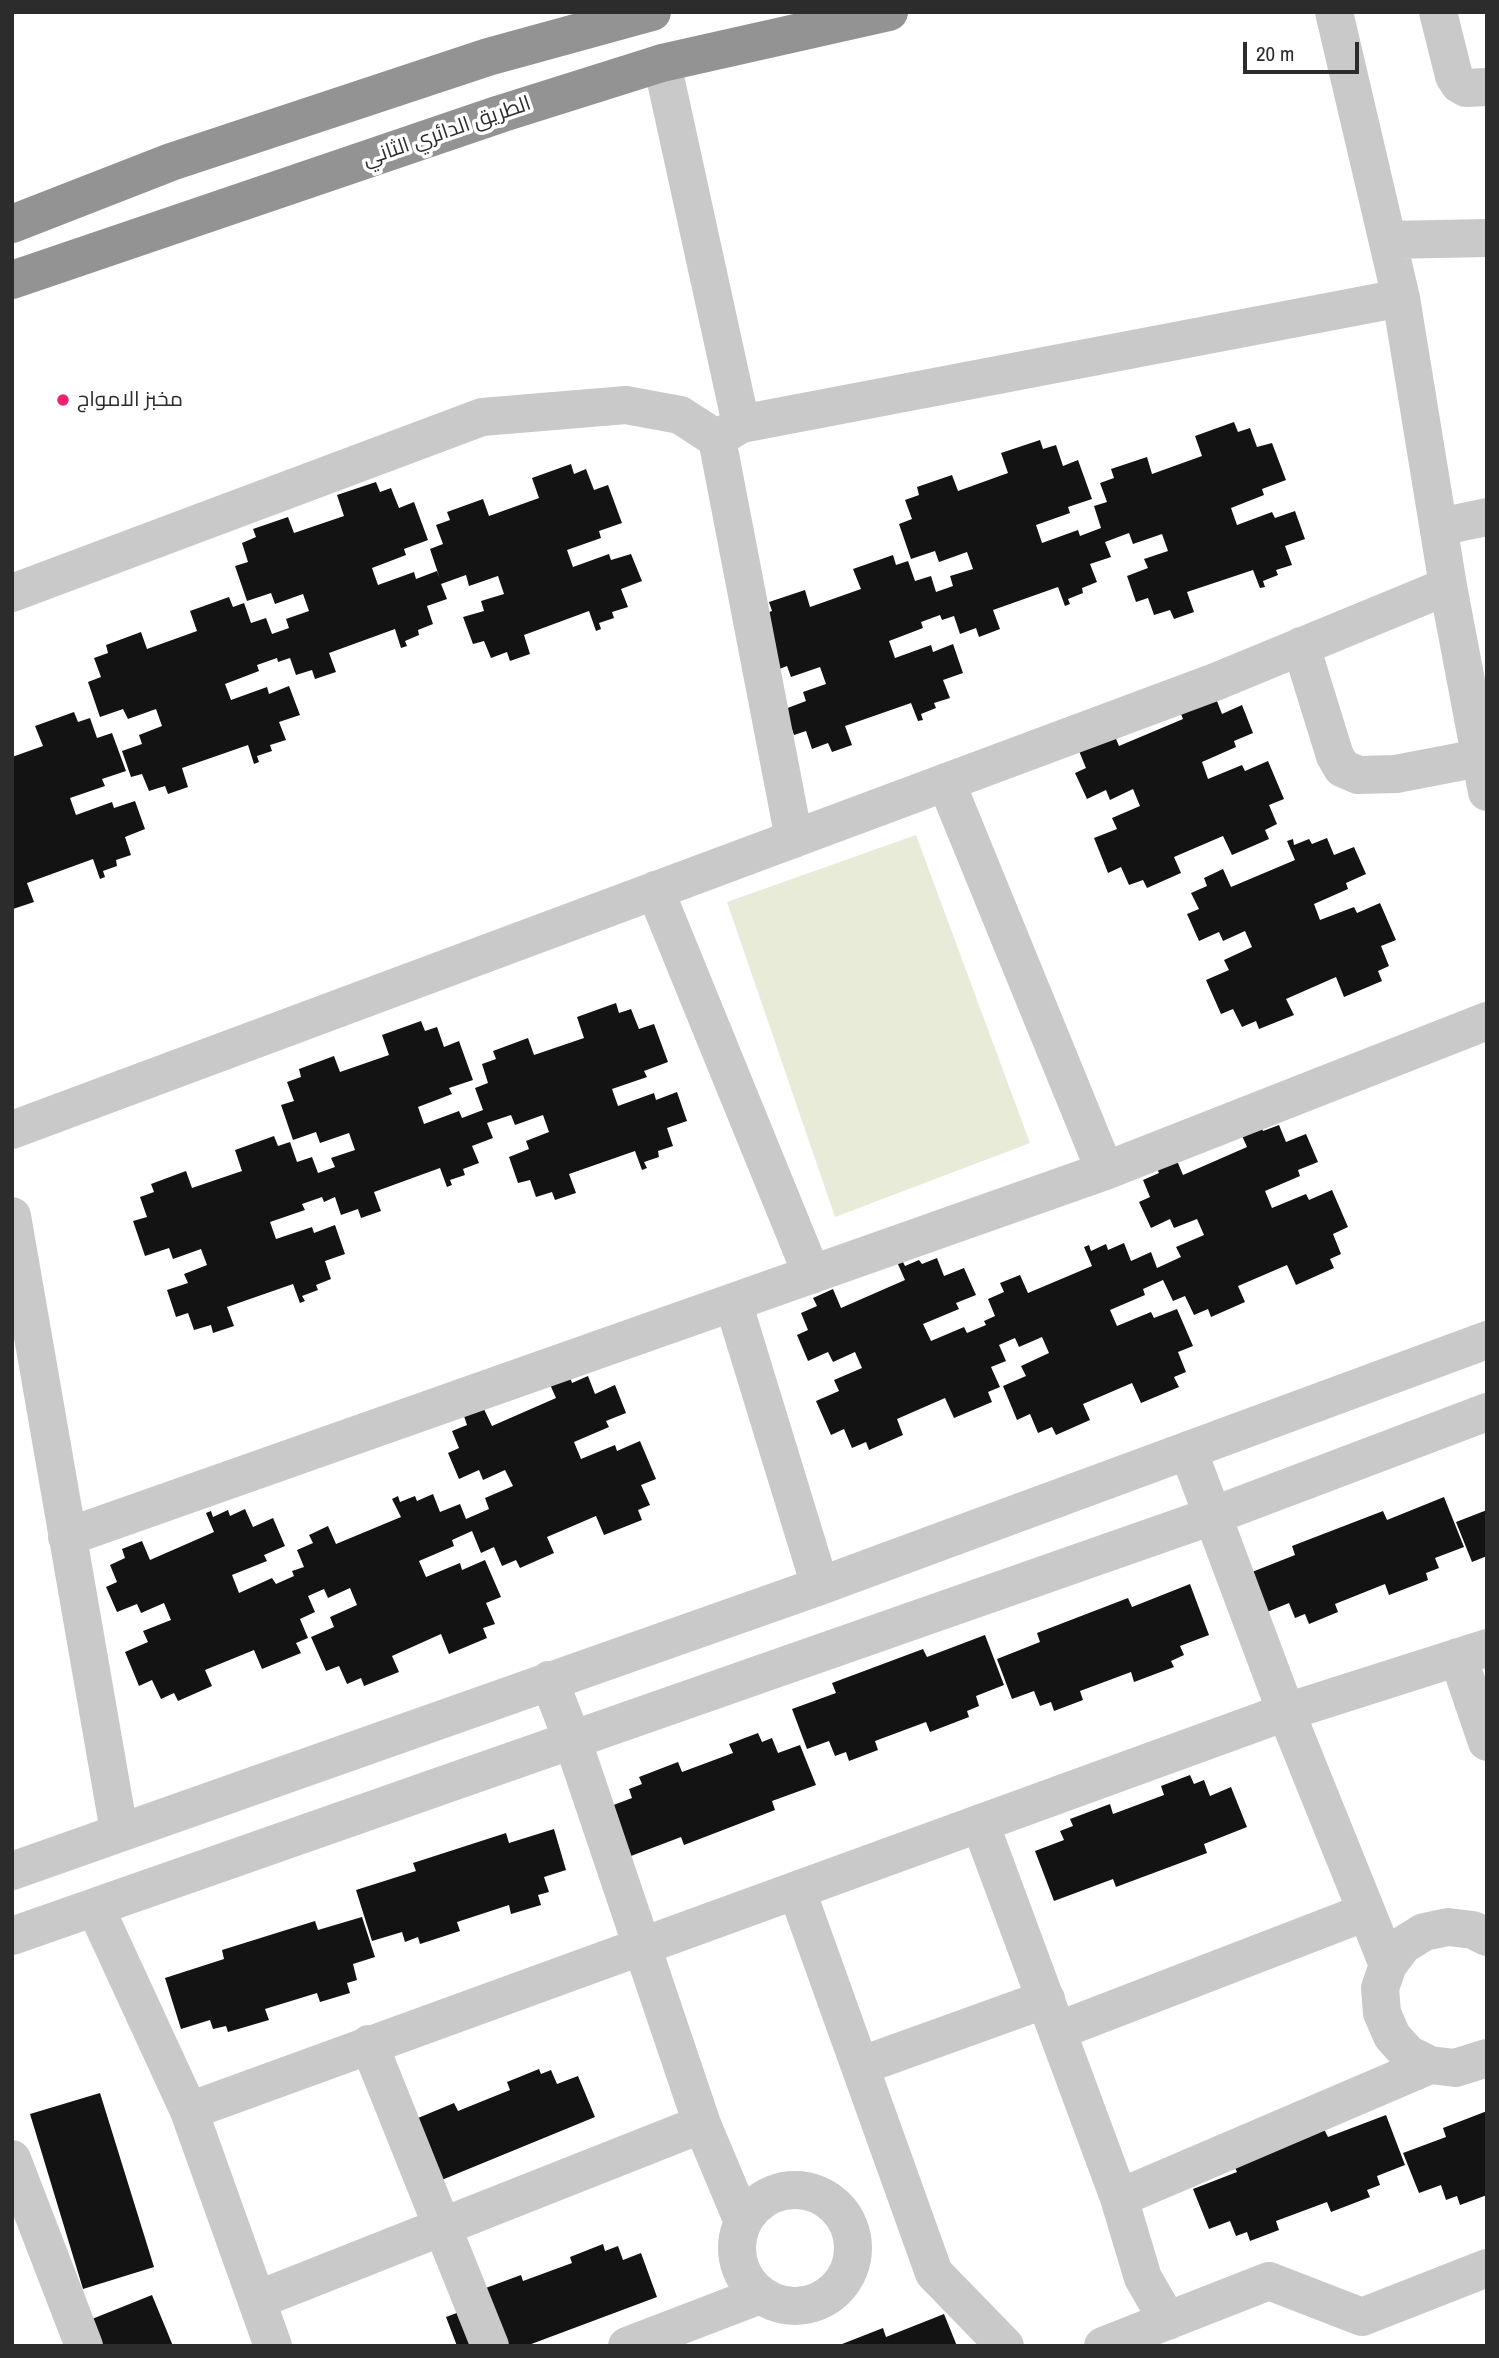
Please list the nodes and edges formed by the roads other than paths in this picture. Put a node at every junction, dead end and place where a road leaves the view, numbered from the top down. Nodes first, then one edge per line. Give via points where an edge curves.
1 (652, 12) edge
2 (889, 12) edge
3 (1334, 12) edge
4 (1437, 12) edge
5 (662, 63) junction
6 (1487, 87) edge
7 (12, 223) edge
8 (1487, 238) edge
9 (1388, 240) junction
10 (12, 280) edge
11 (1401, 298) junction
12 (729, 431) junction
13 (1487, 517) edge
14 (1439, 527) junction
15 (1448, 586) junction
16 (12, 593) edge
17 (1301, 646) junction
18 (1483, 775) edge
19 (947, 782) junction
20 (794, 839) junction
21 (655, 890) junction
22 (1487, 1021) edge
23 (12, 1130) edge
24 (1105, 1171) junction
25 (12, 1216) edge
26 (811, 1275) junction
27 (733, 1302) junction
28 (1487, 1340) edge
29 (1487, 1412) edge
30 (1188, 1450) junction
31 (1212, 1516) junction
32 (67, 1537) junction
33 (820, 1586) junction
34 (1472, 1653) edge
35 (549, 1680) junction
36 (1286, 1712) junction
37 (572, 1739) junction
38 (1487, 1742) edge
39 (980, 1823) junction
40 (119, 1830) junction
41 (12, 1871) edge
42 (797, 1891) junction
43 (95, 1907) junction
44 (1366, 1912) junction
45 (12, 1936) edge
46 (1487, 1937) edge
47 (641, 1947) junction
48 (1388, 1965) junction
49 (1051, 2015) junction
50 (369, 2044) junction
51 (1487, 2058) edge
52 (1430, 2065) junction
53 (860, 2066) junction
54 (189, 2111) junction
55 (702, 2124) junction
56 (12, 2159) edge
57 (1119, 2198) junction
58 (743, 2222) junction
59 (442, 2225) junction
60 (1487, 2268) edge
61 (760, 2295) junction
62 (257, 2300) junction
63 (1168, 2321) junction
64 (1368, 2331) edge
65 (84, 2346) edge
66 (273, 2346) edge
67 (490, 2346) edge
68 (627, 2346) edge
69 (1006, 2346) edge
70 (1103, 2346) edge

1 - 7 highway via 488,57 171,162
2 - 5 highway, الطريق الدائري الثاني
3 - 9 street
4 - 6 street via 1459,84
5 - 10 highway, الطريق الدائري الثاني
5 - 12 street
8 - 9 street
9 - 11 street
11 - 12 street
11 - 14 street
12 - 16 street via 680,415 626,405 482,417
12 - 20 street
13 - 14 street
14 - 15 street
15 - 17 street
15 - 18 street
17 - 18 street via 1342,768 1358,775
17 - 19 street
19 - 20 street
19 - 24 street
20 - 21 street
21 - 23 street
21 - 26 street
22 - 24 street
24 - 26 street
25 - 32 street
26 - 27 street
27 - 32 street
27 - 33 street
28 - 30 street
29 - 31 street
30 - 31 street
30 - 33 street
31 - 36 street
31 - 37 street
32 - 40 street
33 - 35 street
34 - 36 street
34 - 38 street
35 - 37 street
35 - 40 street
36 - 39 street
36 - 44 street
37 - 43 street
37 - 47 street
39 - 42 street
39 - 49 street
40 - 41 street
42 - 47 street
42 - 53 street
43 - 45 street
43 - 54 street
44 - 48 street
44 - 49 street
46 - 48 street via 1448,1927 1424,1932 1403,1945
47 - 50 street
47 - 55 street
48 - 52 street via 1380,1988 1382,2013 1392,2036 1408,2054
49 - 53 street
49 - 57 street
50 - 54 street
50 - 59 street
51 - 52 street via 1455,2068
52 - 57 street
53 - 69 street via 934,2273
54 - 62 street
55 - 58 street
55 - 59 street
56 - 65 street
57 - 63 street via 1143,2278
58 - 61 street via 738,2262
58 - 61 street via 768,2197 804,2191 836,2207 853,2239 847,2274 835,2291 818,2302 799,2307
59 - 62 street
59 - 67 street
60 - 64 street
61 - 68 street
62 - 66 street
63 - 64 street via 1269,2281
63 - 70 street

